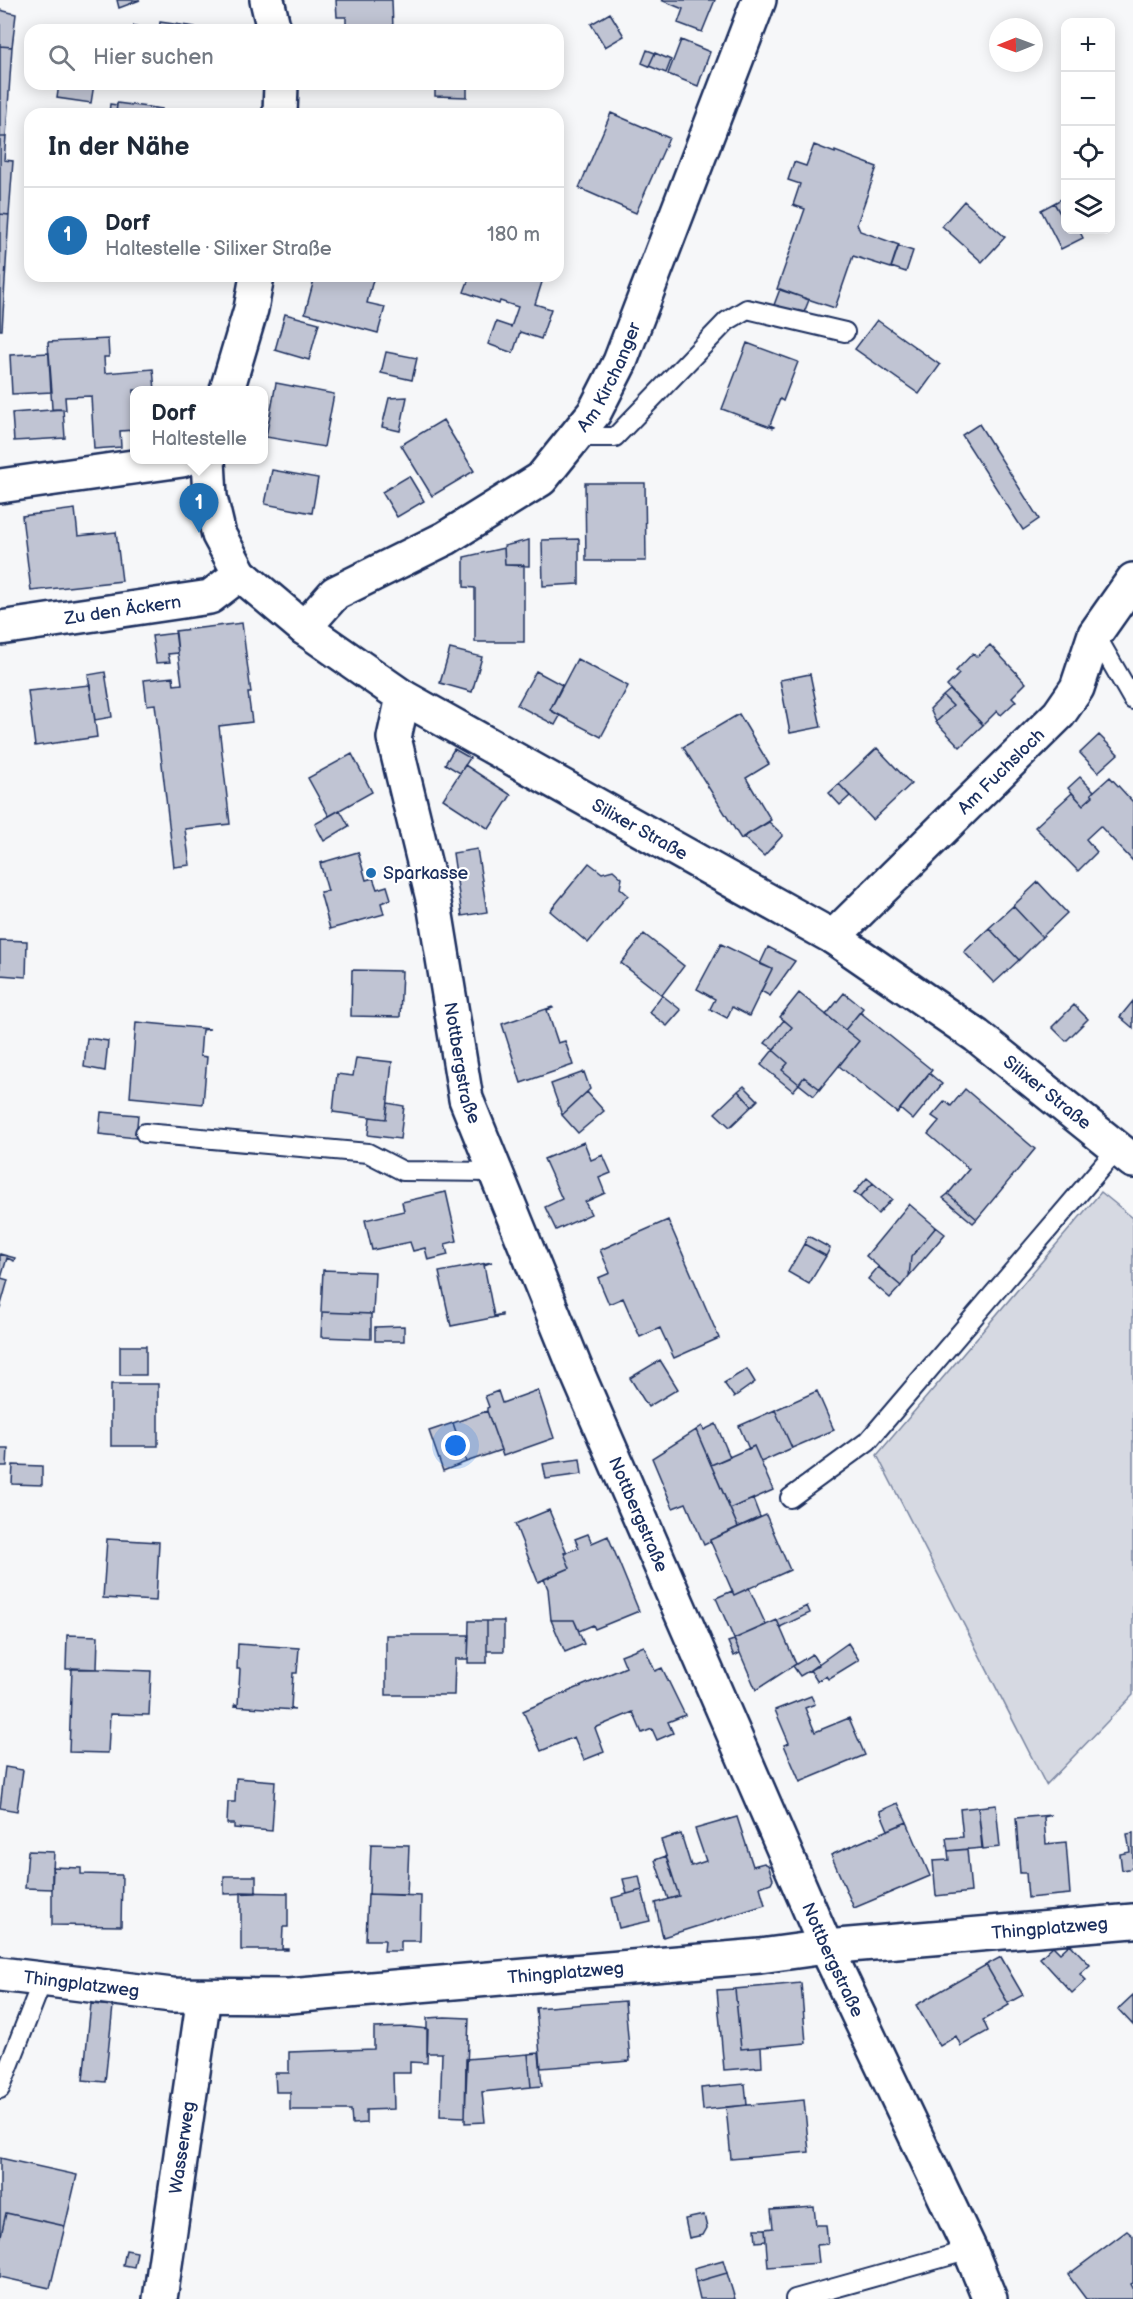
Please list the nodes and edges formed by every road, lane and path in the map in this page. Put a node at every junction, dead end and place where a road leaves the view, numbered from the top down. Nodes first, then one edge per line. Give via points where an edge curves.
1 (267, 0) edge
2 (759, 0) edge
3 (272, 24) edge
4 (281, 90) edge
5 (280, 108) edge
6 (256, 282) edge
7 (845, 332) dead end
8 (228, 386) edge
9 (575, 437) junction
10 (148, 464) edge
11 (208, 464) edge
12 (0, 486) edge
13 (240, 574) junction
14 (1133, 580) edge
15 (0, 628) edge
16 (304, 628) junction
17 (1095, 634) junction
18 (403, 697) junction
19 (1133, 700) edge
20 (833, 937) junction
21 (145, 1132) dead end
22 (1125, 1155) edge
23 (495, 1172) junction
24 (790, 1498) dead end
25 (1133, 1921) edge
26 (826, 1947) junction
27 (0, 1974) edge
28 (43, 1979) junction
29 (204, 1996) junction
30 (0, 2089) edge
31 (970, 2250) junction
32 (159, 2299) edge
33 (795, 2299) edge
34 (990, 2299) edge

1 - 3 street
2 - 9 street, Am Kirchanger via 620,362 594,412
4 - 5 street
6 - 8 street
7 - 9 lane via 747,309 727,321 615,436
9 - 16 street, Am Kirchanger via 541,479 446,538 335,592
10 - 12 street
11 - 13 street, Silixer Straße via 210,497 219,535
13 - 15 street, Zu den Äckern via 210,597
13 - 16 street, Silixer Straße
14 - 17 street, Am Fuchsloch
16 - 18 street, Silixer Straße
17 - 19 lane
17 - 20 street, Am Fuchsloch via 1077,688 1059,714
18 - 20 street, Silixer Straße
18 - 23 street, Nottbergstraße via 394,738 434,903 466,1099
20 - 22 street, Silixer Straße via 977,1036
21 - 23 lane via 368,1153 403,1171
22 - 24 lane via 868,1441
23 - 26 street, Nottbergstraße via 576,1370
25 - 26 street, Thingplatzweg
26 - 29 street, Thingplatzweg via 289,1996
26 - 31 street, Nottbergstraße
27 - 28 street, Thingplatzweg
28 - 29 street, Thingplatzweg
28 - 30 lane
29 - 32 street, Wasserweg
31 - 33 lane
31 - 34 street, Nottbergstraße

